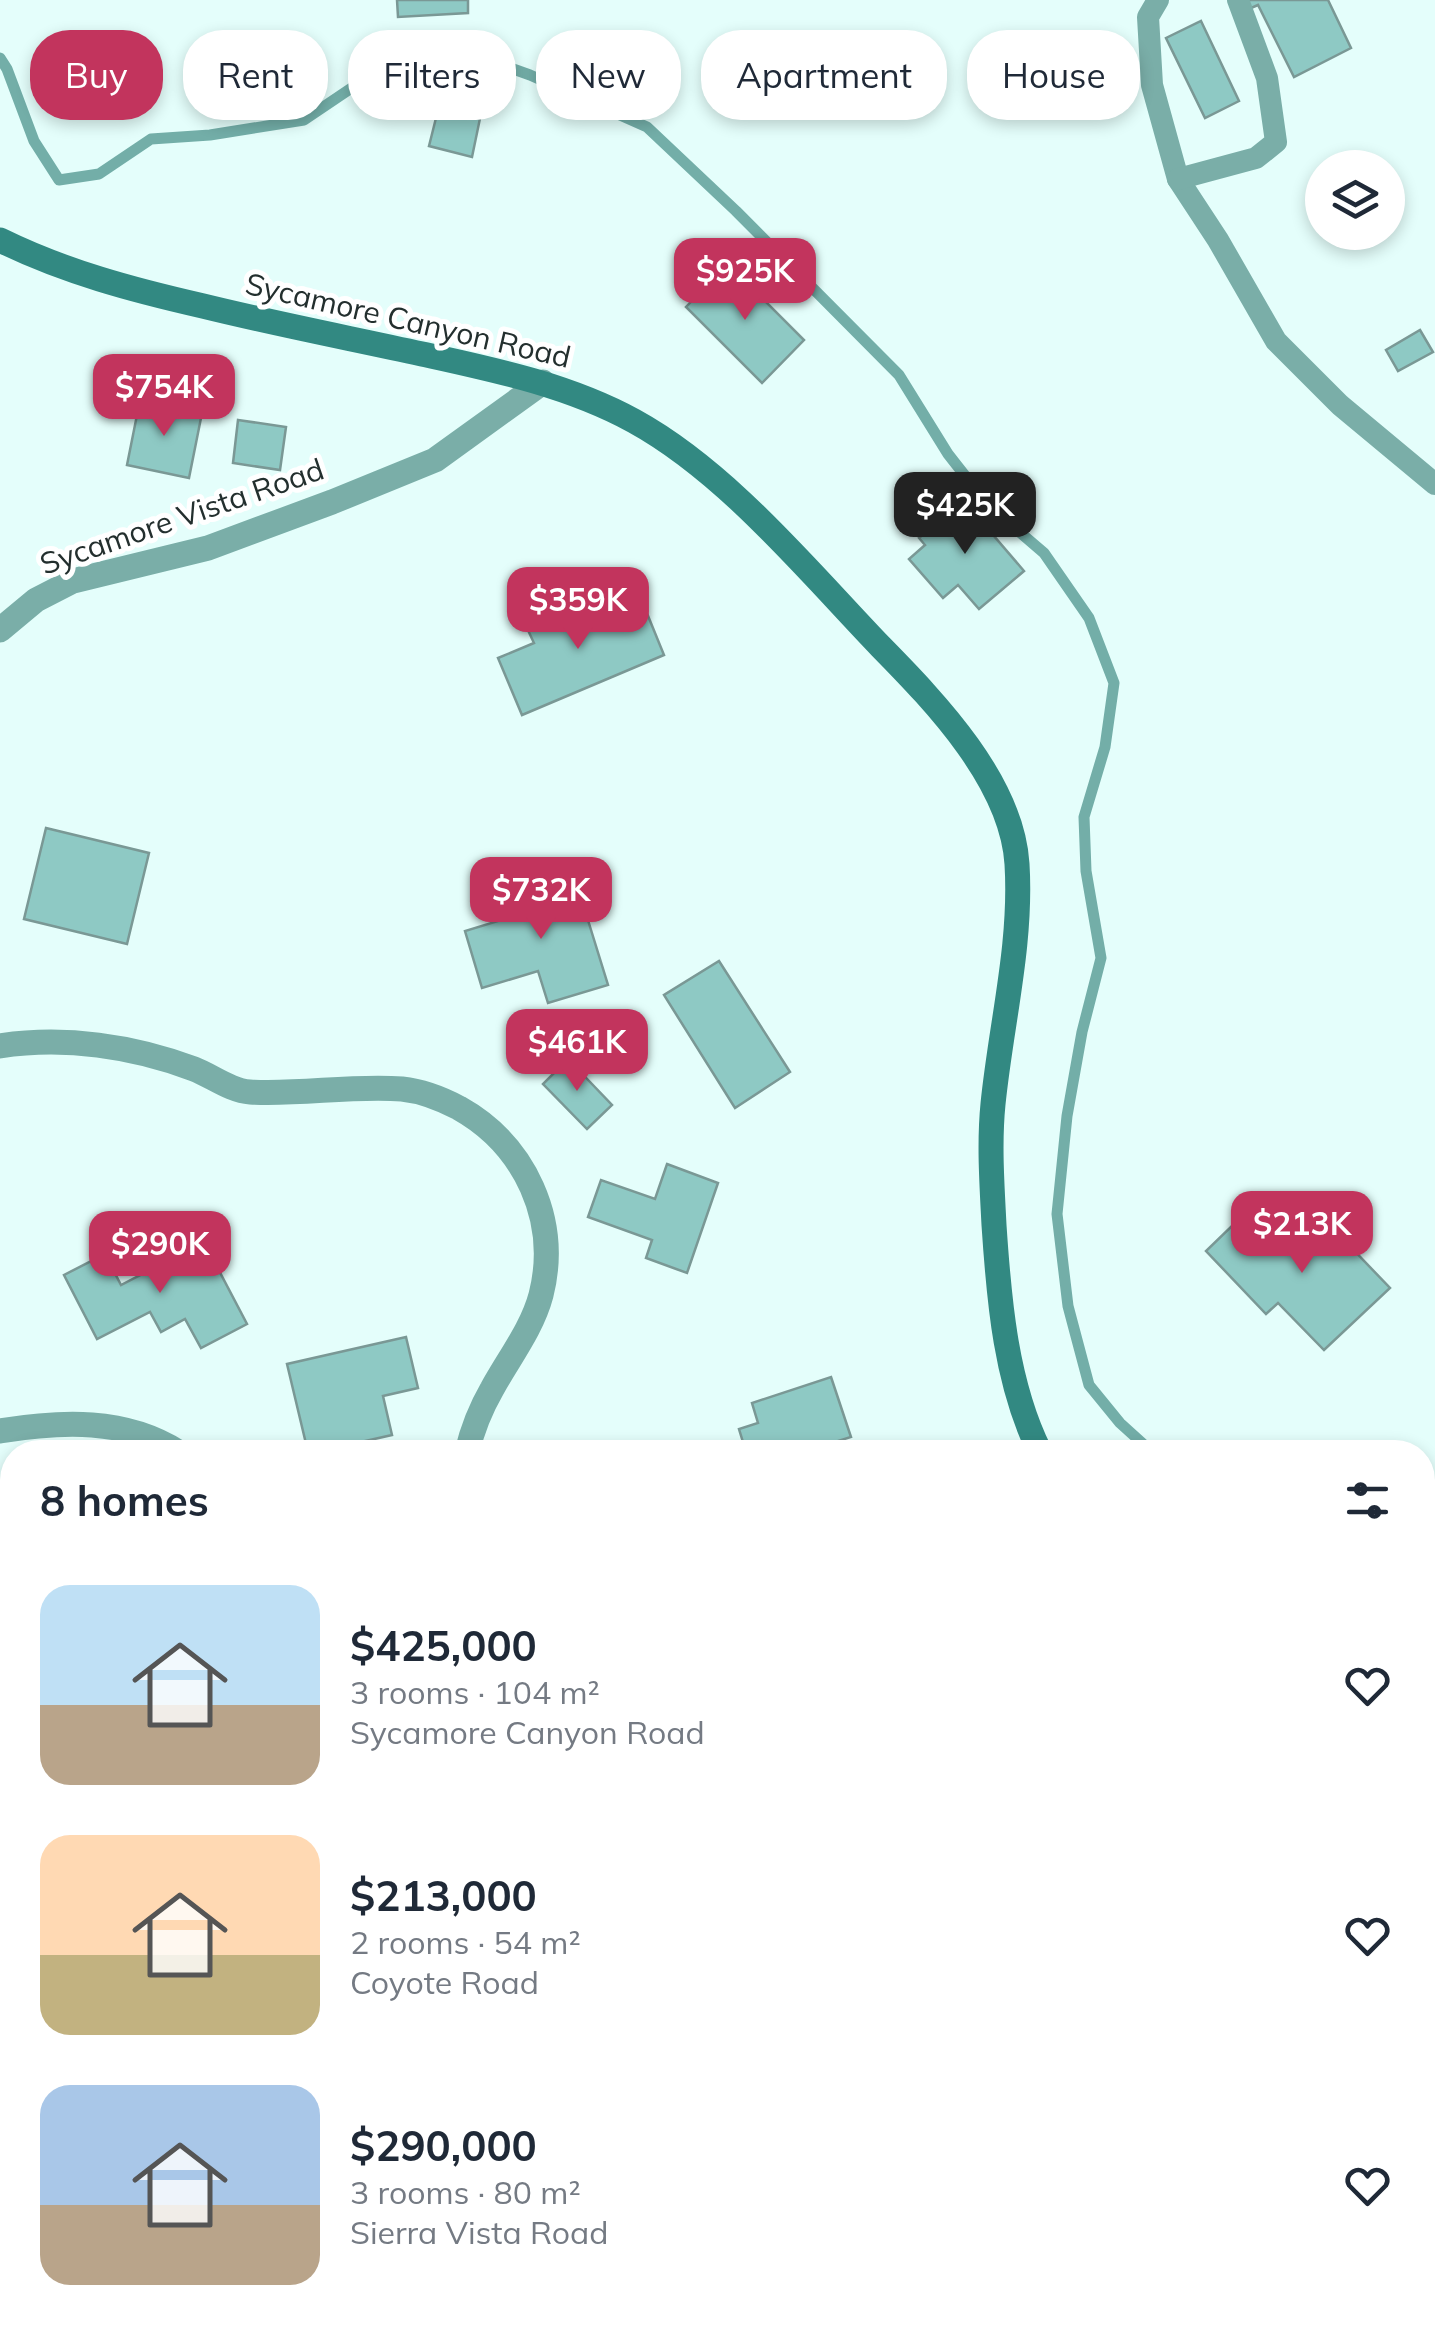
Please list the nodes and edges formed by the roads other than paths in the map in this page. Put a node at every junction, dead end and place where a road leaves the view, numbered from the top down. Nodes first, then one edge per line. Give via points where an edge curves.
1 (1158, 0) edge
2 (1238, 0) edge
3 (1178, 179) junction
4 (0, 240) edge
5 (543, 382) junction
6 (1435, 484) edge
7 (0, 630) edge
8 (0, 1046) edge
9 (0, 1431) edge
10 (153, 1440) edge
11 (470, 1440) edge
12 (1033, 1440) edge

1 - 3 lane via 1148,16 1152,85
2 - 3 lane via 1267,78 1276,142 1256,158
3 - 6 lane via 1276,341
4 - 5 main road, Sycamore Canyon Road via 152,294
5 - 7 street, Sycamore Vista Road via 435,460 208,548 73,581
5 - 12 main road, Sycamore Canyon Road via 637,423 710,474 941,713 1003,805 1017,857 1017,940 993,1107 991,1179 1006,1334
8 - 11 street via 72,1043 128,1050 245,1092 404,1089 477,1118 529,1178 546,1255 529,1326
9 - 10 street via 93,1423

